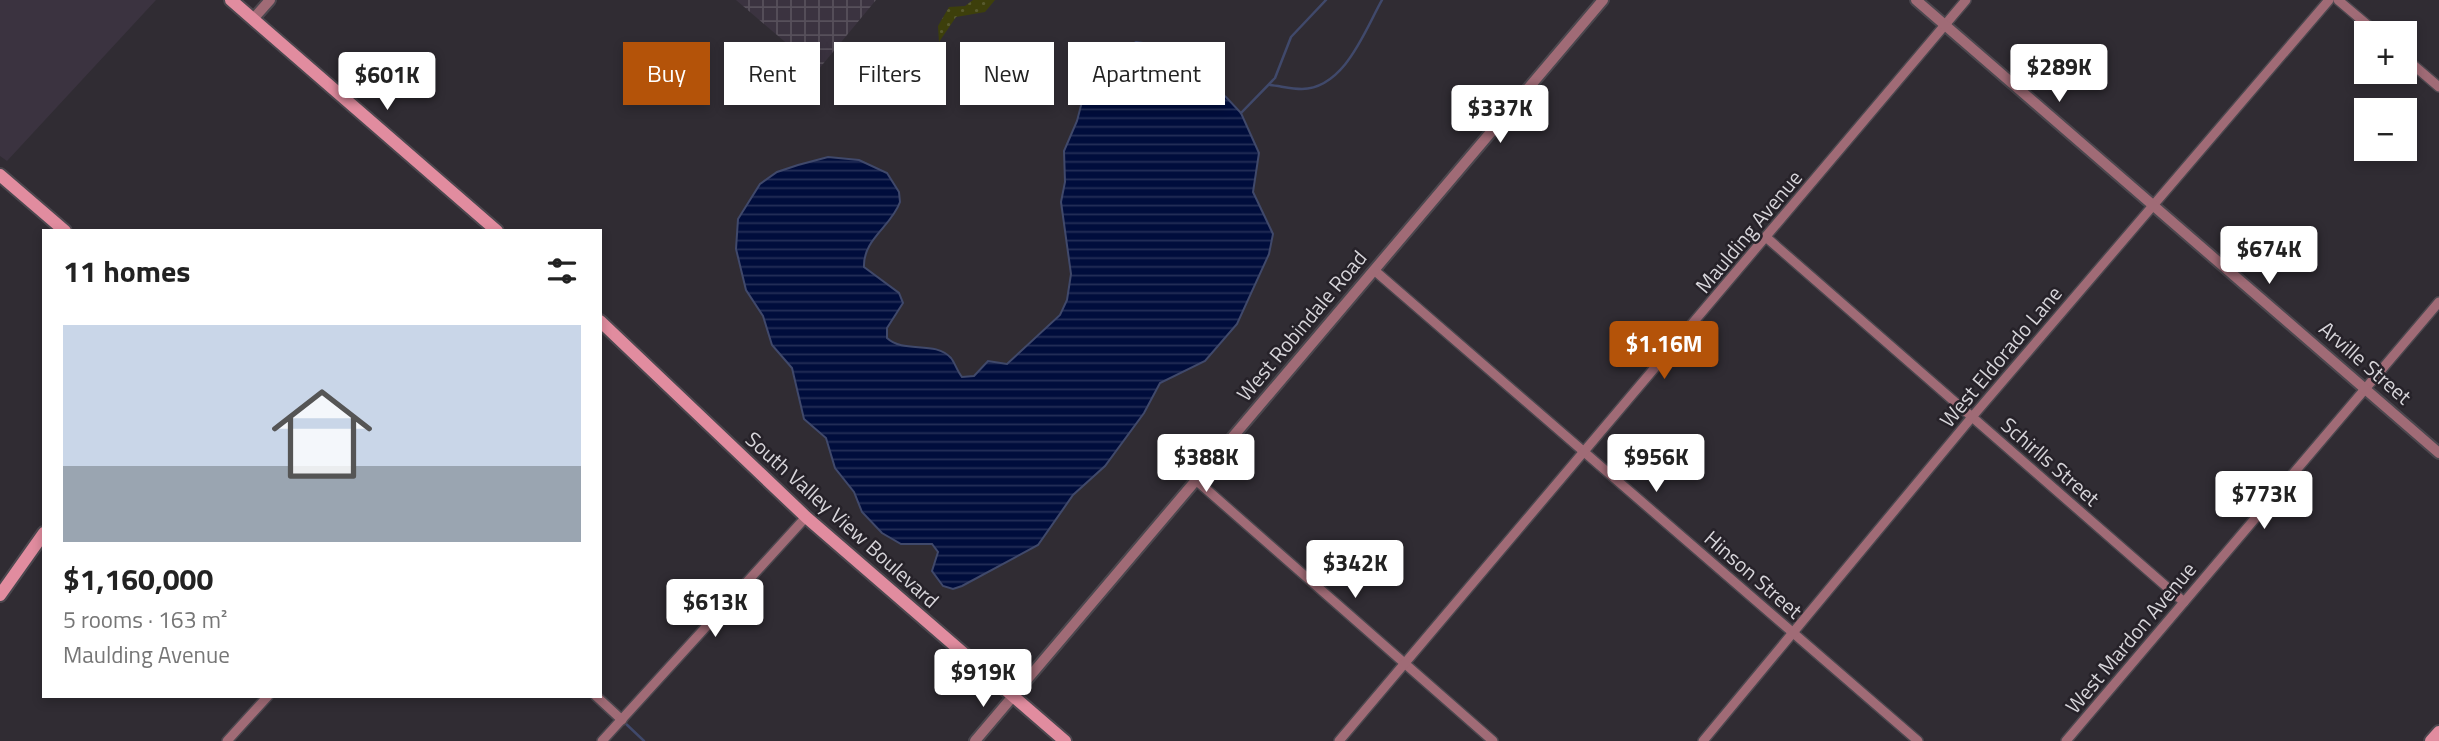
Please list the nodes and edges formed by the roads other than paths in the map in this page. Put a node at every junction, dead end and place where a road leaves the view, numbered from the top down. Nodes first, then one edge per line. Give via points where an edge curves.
1 (231, 0) edge
2 (270, 0) edge
3 (1603, 0) edge
4 (1916, 0) edge
5 (1966, 0) edge
6 (2329, 0) edge
7 (2338, 0) edge
8 (254, 18) junction
9 (2363, 21) edge
10 (1944, 25) junction
11 (2417, 68) edge
12 (2439, 87) edge
13 (0, 175) edge
14 (2152, 206) junction
15 (63, 229) edge
16 (495, 229) edge
17 (1767, 238) junction
18 (1374, 270) junction
19 (2439, 302) edge
20 (603, 328) edge
21 (2366, 389) junction
22 (1972, 417) junction
23 (1584, 452) junction
24 (2439, 453) edge
25 (1197, 481) junction
26 (806, 517) junction
27 (42, 536) edge
28 (0, 595) edge
29 (2184, 602) junction
30 (1794, 634) junction
31 (1405, 663) junction
32 (266, 698) edge
33 (598, 698) edge
34 (1014, 698) junction
35 (622, 720) junction
36 (2439, 732) edge
37 (227, 741) edge
38 (602, 741) edge
39 (975, 741) edge
40 (1065, 741) edge
41 (1339, 741) edge
42 (1493, 741) edge
43 (1703, 741) edge
44 (1918, 741) edge
45 (2066, 741) edge
46 (2431, 741) edge

1 - 8 main road
2 - 8 street
3 - 18 street, West Robindale Road
4 - 10 street, Arville Street
5 - 10 street, Maulding Avenue
6 - 14 street, West Eldorado Lane
7 - 9 street
8 - 16 main road
10 - 14 street, Arville Street
10 - 17 street, Maulding Avenue
11 - 12 street
13 - 15 main road
14 - 21 street, Arville Street
14 - 22 street, West Eldorado Lane
17 - 22 street, Schirlls Street
17 - 23 street, Maulding Avenue
18 - 23 street, Hinson Street
18 - 25 street, West Robindale Road
19 - 21 street, West Mardon Avenue
20 - 26 main road, South Valley View Boulevard
21 - 24 street, Arville Street
21 - 29 street, West Mardon Avenue
22 - 29 street, Schirlls Street
22 - 30 street, West Eldorado Lane
23 - 30 street, Hinson Street
23 - 31 street, Maulding Avenue
25 - 31 street
25 - 34 street, West Robindale Road
26 - 34 main road, South Valley View Boulevard
26 - 35 street
27 - 28 main road
29 - 45 street, West Mardon Avenue
30 - 43 street, West Eldorado Lane
30 - 44 street, Hinson Street
31 - 41 street, Maulding Avenue
31 - 42 street
32 - 37 street
33 - 35 street
34 - 39 street, West Robindale Road
34 - 40 main road, South Valley View Boulevard
35 - 38 street
36 - 46 main road

